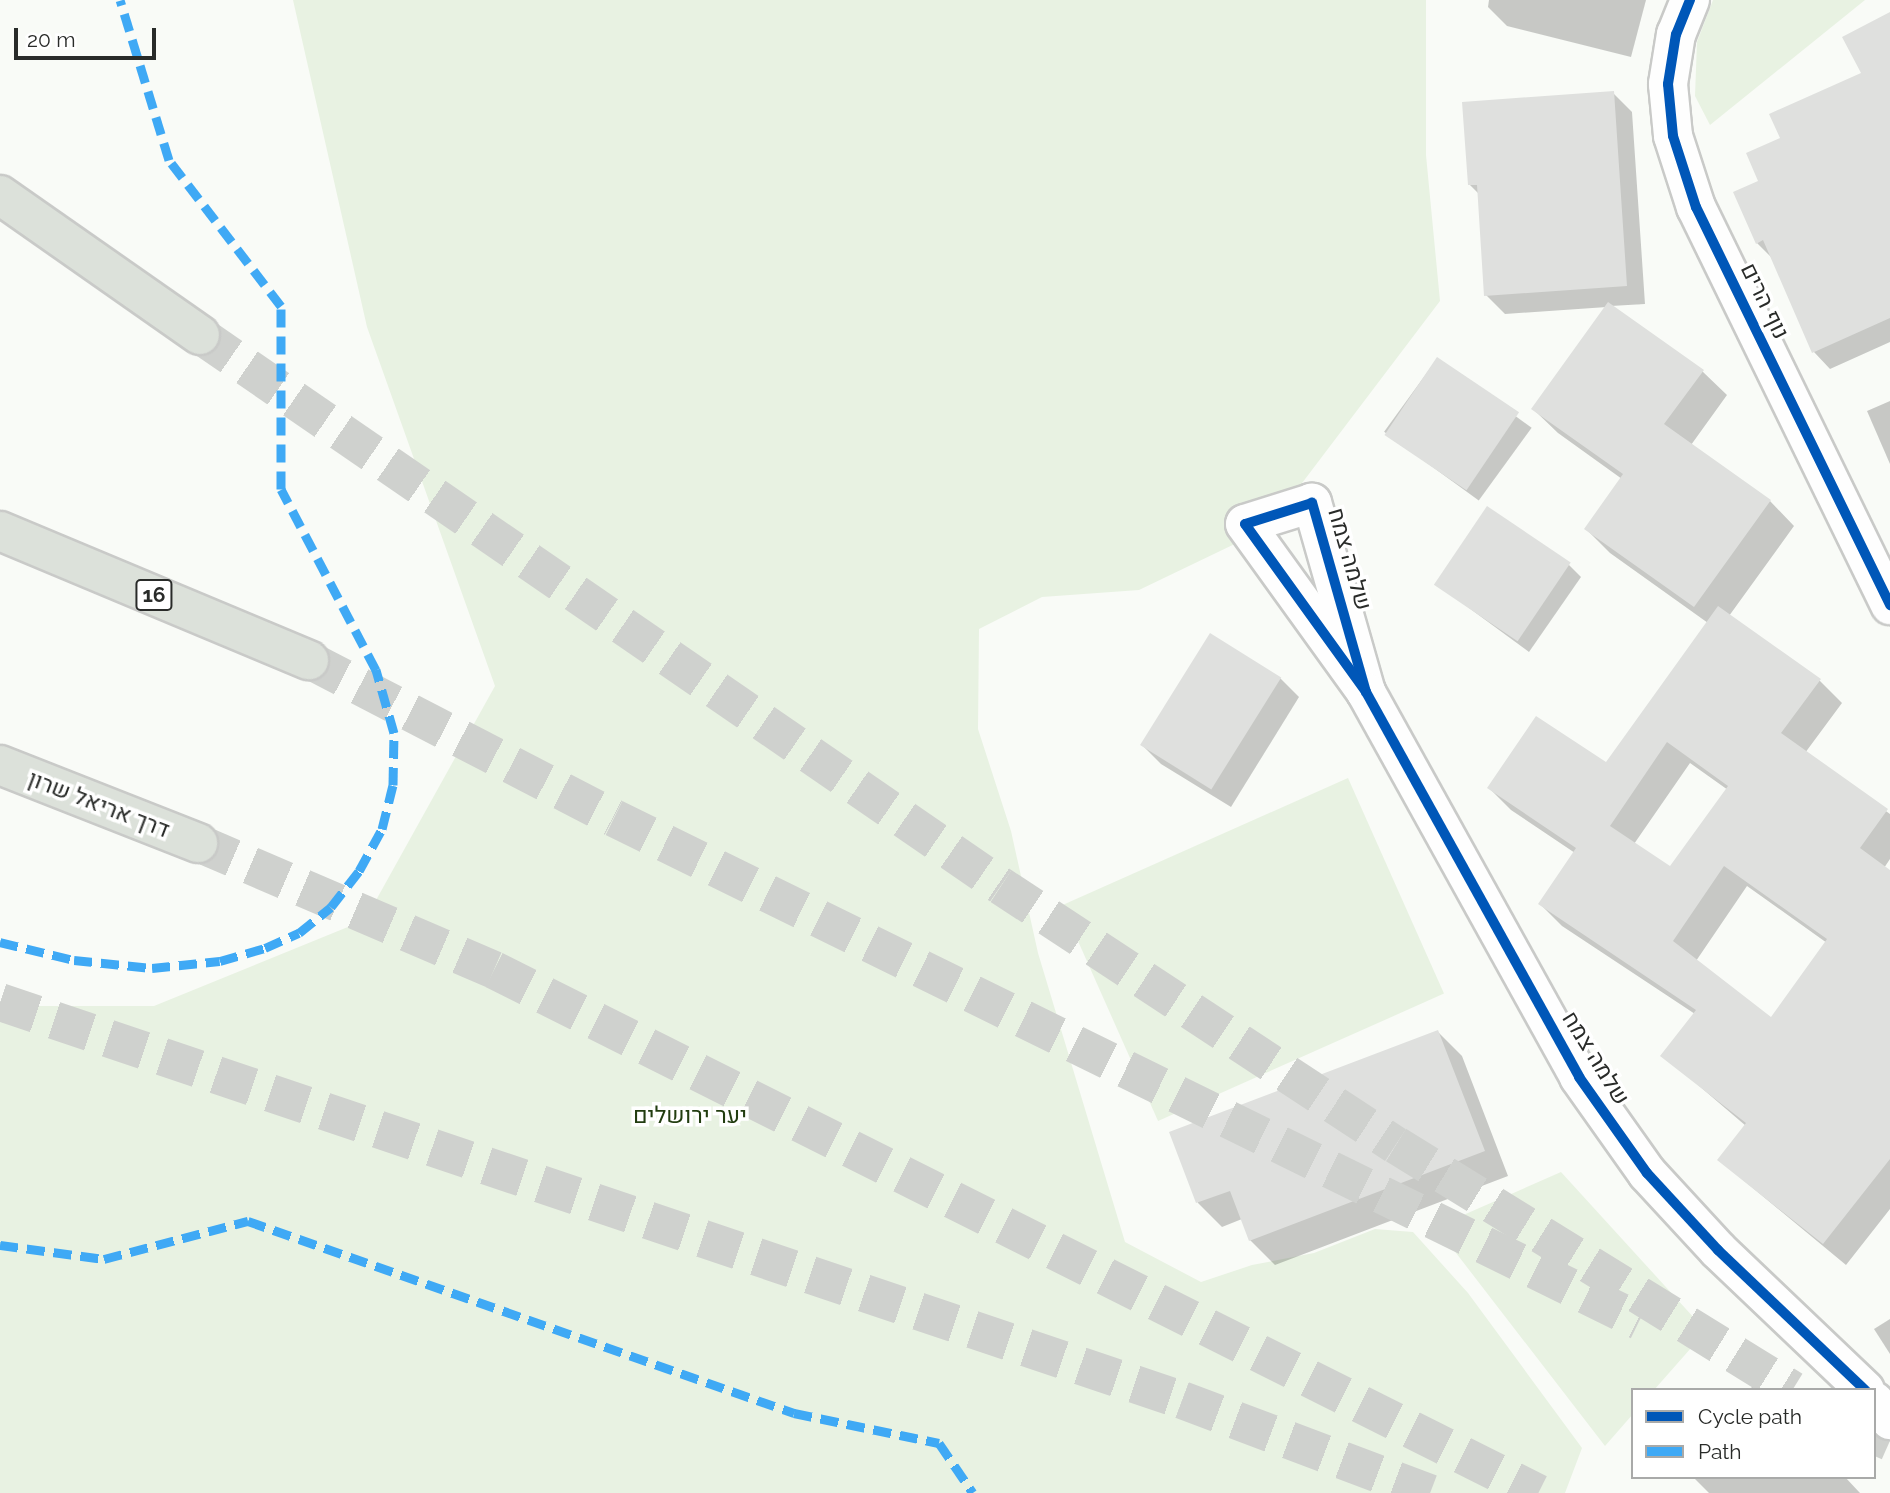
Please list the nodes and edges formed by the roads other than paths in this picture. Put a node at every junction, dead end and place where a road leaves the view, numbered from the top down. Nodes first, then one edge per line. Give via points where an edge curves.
1 (1690, 0) edge
2 (0, 195) edge
3 (200, 335) tunnel mouth
4 (0, 531) edge
5 (1890, 605) edge
6 (309, 660) tunnel mouth
7 (1366, 692) dead end
8 (0, 765) edge
9 (198, 842) tunnel mouth
10 (1863, 1388) edge
11 (1876, 1403) edge
12 (1890, 1420) edge

1 - 5 street, נוף הרים via 1676,34 1668,84 1673,136 1696,207
2 - 3 highway
4 - 6 highway, 16
7 - 10 street, שלמה צמח via 1579,1077 1647,1173 1718,1250
8 - 9 highway, דרך אריאל שרון
11 - 12 street

